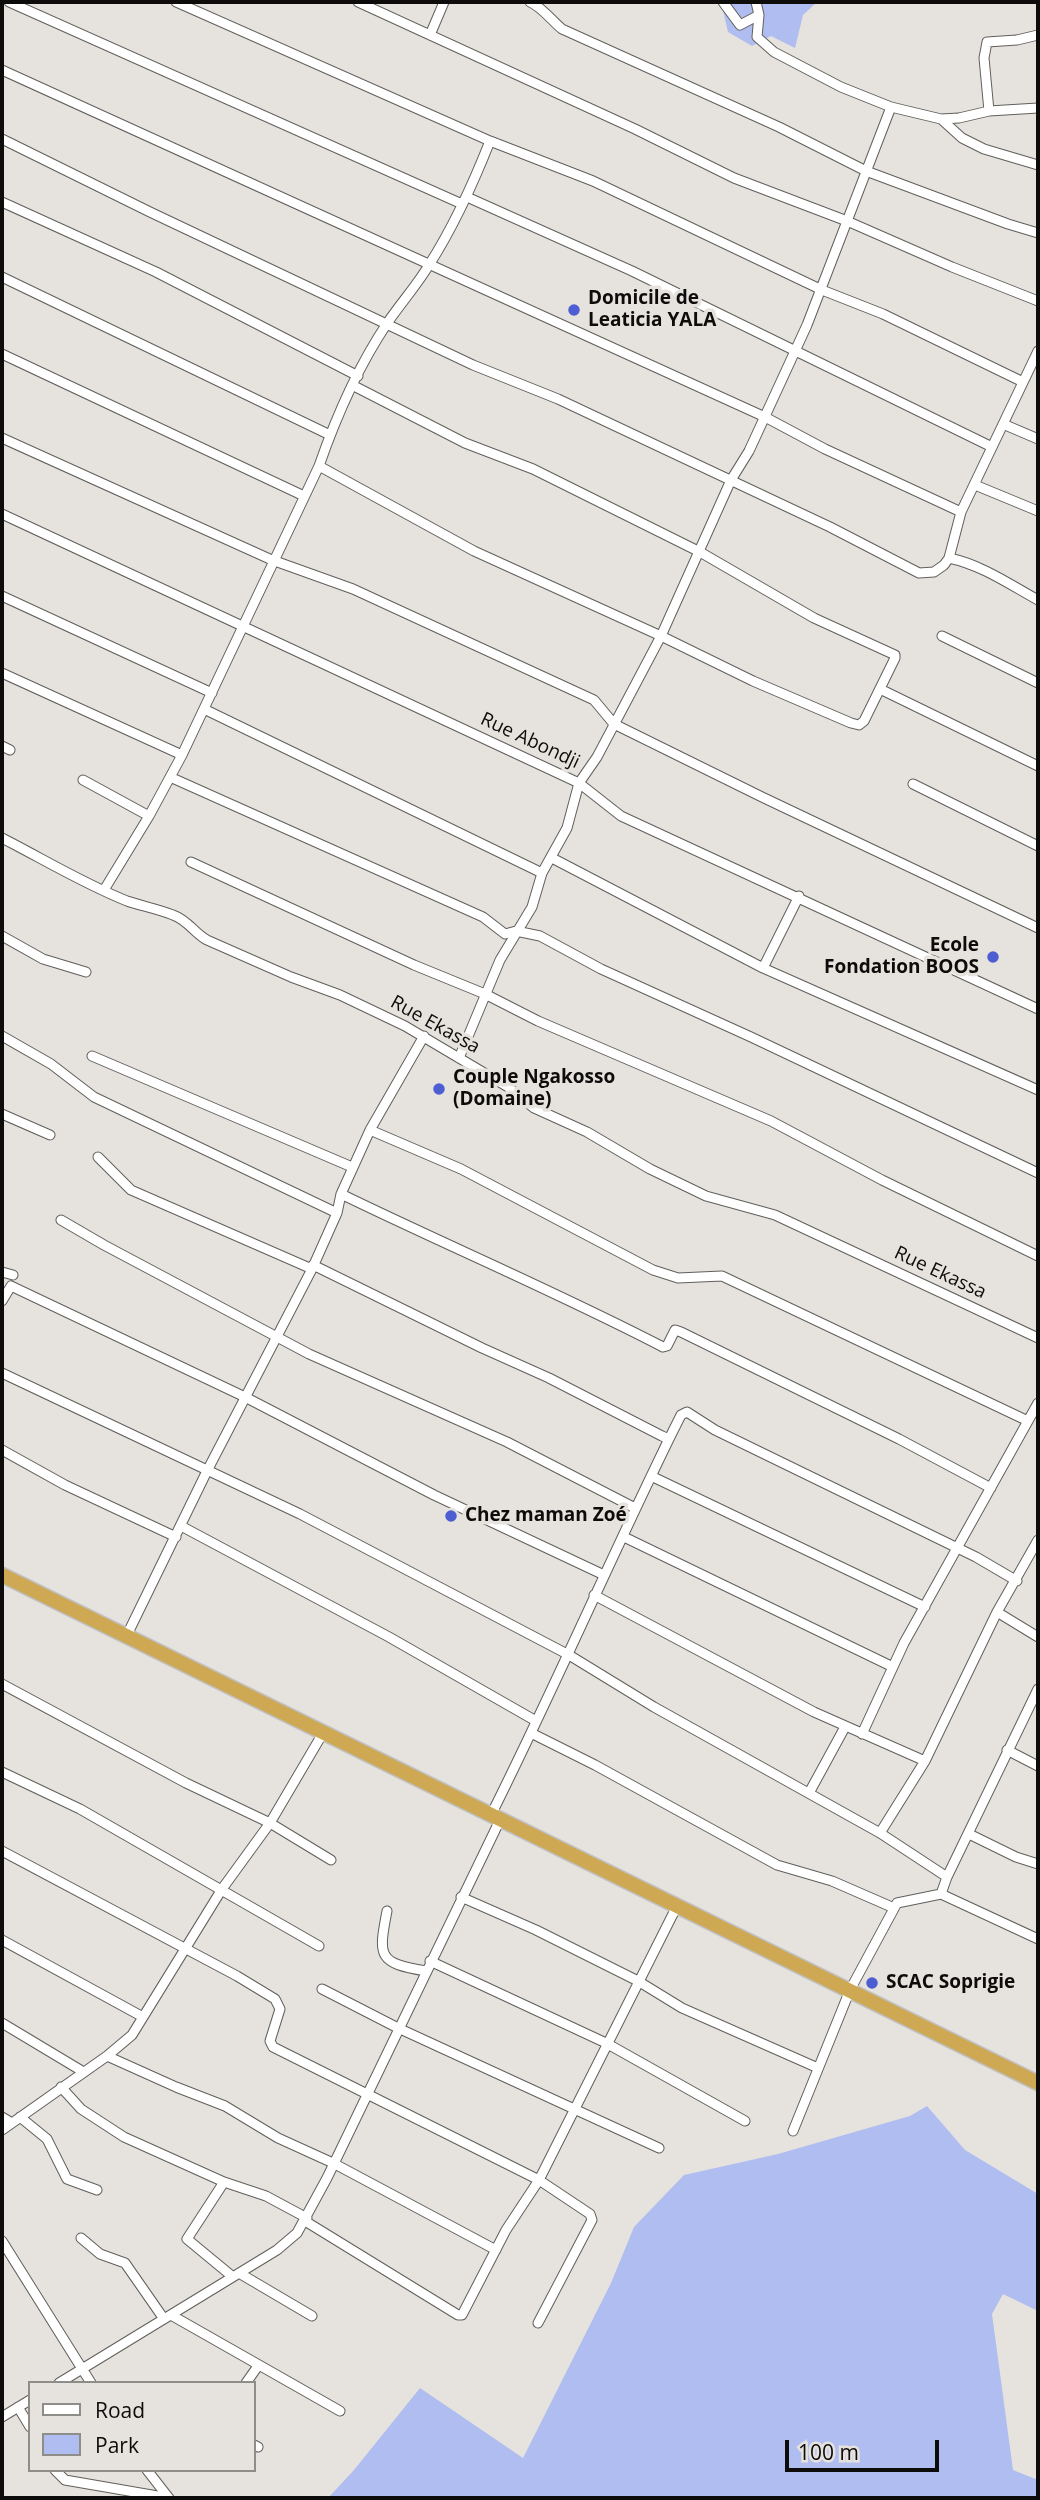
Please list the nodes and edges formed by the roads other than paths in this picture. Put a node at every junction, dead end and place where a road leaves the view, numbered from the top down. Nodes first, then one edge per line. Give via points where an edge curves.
1 (9, 2) edge
2 (176, 2) edge
3 (358, 2) edge
4 (444, 2) edge
5 (530, 2) edge
6 (723, 2) edge
7 (756, 2) edge
8 (759, 15) junction
9 (430, 35) junction
10 (1038, 35) edge
11 (2, 70) edge
12 (891, 107) junction
13 (1038, 108) edge
14 (989, 111) junction
15 (941, 119) junction
16 (2, 139) edge
17 (490, 141) junction
18 (1038, 165) edge
19 (866, 171) junction
20 (465, 201) junction
21 (2, 202) edge
22 (847, 221) junction
23 (1038, 233) edge
24 (429, 265) junction
25 (2, 277) edge
26 (822, 290) junction
27 (1038, 301) edge
28 (387, 324) junction
29 (795, 350) junction
30 (1038, 353) edge
31 (2, 354) edge
32 (358, 376) junction
33 (1023, 382) junction
34 (354, 386) junction
35 (765, 417) junction
36 (1003, 424) junction
37 (330, 435) junction
38 (2, 438) edge
39 (1038, 439) edge
40 (992, 447) junction
41 (319, 466) junction
42 (731, 480) junction
43 (975, 485) junction
44 (304, 496) junction
45 (961, 512) junction
46 (1038, 512) edge
47 (2, 514) edge
48 (700, 552) junction
49 (949, 558) junction
50 (272, 560) junction
51 (2, 596) edge
52 (1038, 600) edge
53 (241, 626) junction
54 (661, 636) junction
55 (942, 636) dead end
56 (2, 673) edge
57 (1038, 683) edge
58 (880, 689) junction
59 (212, 692) junction
60 (204, 709) junction
61 (614, 724) junction
62 (182, 755) junction
63 (1038, 766) edge
64 (170, 777) junction
65 (83, 780) dead end
66 (579, 783) junction
67 (913, 784) dead end
68 (149, 816) junction
69 (2, 838) edge
70 (1038, 845) edge
71 (552, 858) junction
72 (191, 862) dead end
73 (542, 873) junction
74 (104, 891) junction
75 (799, 896) junction
76 (1038, 928) edge
77 (516, 931) junction
78 (2, 936) edge
79 (763, 968) junction
80 (86, 972) dead end
81 (485, 994) junction
82 (1038, 1009) edge
83 (2, 1036) edge
84 (424, 1036) junction
85 (92, 1056) dead end
86 (459, 1058) junction
87 (1038, 1090) edge
88 (2, 1114) edge
89 (370, 1129) junction
90 (50, 1135) dead end
91 (98, 1157) dead end
92 (352, 1167) junction
93 (1038, 1173) edge
94 (341, 1194) junction
95 (337, 1213) junction
96 (61, 1220) dead end
97 (1038, 1256) edge
98 (312, 1267) junction
99 (2, 1272) edge
100 (13, 1275) dead end
101 (2, 1301) edge
102 (277, 1338) junction
103 (1038, 1338) edge
104 (2, 1373) edge
105 (245, 1397) junction
106 (1038, 1403) edge
107 (1028, 1421) junction
108 (669, 1438) junction
109 (2, 1450) edge
110 (207, 1471) junction
111 (651, 1476) junction
112 (991, 1488) junction
113 (635, 1508) junction
114 (181, 1526) junction
115 (176, 1537) junction
116 (624, 1537) junction
117 (1038, 1540) edge
118 (955, 1549) junction
119 (604, 1575) junction
120 (2, 1576) edge
121 (1017, 1581) junction
122 (594, 1595) junction
123 (925, 1607) junction
124 (997, 1612) junction
125 (126, 1637) junction
126 (1038, 1637) edge
127 (569, 1655) junction
128 (893, 1667) junction
129 (2, 1684) edge
130 (1038, 1689) edge
131 (536, 1721) junction
132 (845, 1727) junction
133 (323, 1733) junction
134 (531, 1733) junction
135 (862, 1734) junction
136 (1007, 1750) junction
137 (925, 1761) junction
138 (1038, 1766) edge
139 (2, 1772) edge
140 (809, 1793) junction
141 (495, 1817) junction
142 (270, 1823) junction
143 (880, 1833) junction
144 (969, 1834) junction
145 (2, 1852) edge
146 (331, 1860) dead end
147 (1038, 1864) edge
148 (947, 1877) junction
149 (222, 1889) junction
150 (941, 1894) junction
151 (461, 1897) junction
152 (677, 1906) junction
153 (894, 1908) junction
154 (387, 1911) dead end
155 (1038, 1939) edge
156 (2, 1940) edge
157 (318, 1946) dead end
158 (183, 1949) junction
159 (430, 1961) junction
160 (426, 1971) junction
161 (638, 1981) junction
162 (322, 1989) dead end
163 (850, 1990) junction
164 (143, 2017) junction
165 (2, 2023) edge
166 (398, 2028) junction
167 (606, 2043) junction
168 (107, 2056) junction
169 (818, 2068) junction
170 (82, 2071) junction
171 (1038, 2083) edge
172 (61, 2087) junction
173 (366, 2094) junction
174 (575, 2110) junction
175 (2, 2117) edge
176 (16, 2120) junction
177 (745, 2121) dead end
178 (2, 2130) edge
179 (793, 2131) dead end
180 (659, 2148) dead end
181 (333, 2163) junction
182 (539, 2180) junction
183 (224, 2182) junction
184 (97, 2190) dead end
185 (306, 2219) junction
186 (81, 2238) dead end
187 (2, 2241) edge
188 (496, 2250) junction
189 (236, 2275) junction
190 (312, 2316) dead end
191 (167, 2317) junction
192 (538, 2323) dead end
193 (258, 2366) junction
194 (81, 2370) junction
195 (62, 2381) edge
196 (89, 2381) edge
197 (247, 2381) edge
198 (28, 2401) edge
199 (18, 2407) junction
200 (340, 2411) dead end
201 (2, 2417) edge
202 (28, 2424) edge
203 (57, 2472) edge
204 (149, 2472) edge
205 (169, 2498) edge

1 - 20 street
2 - 17 street
3 - 9 street
4 - 9 street
5 - 19 street via 562,29
6 - 8 street via 740,24
7 - 8 street
8 - 12 street via 757,37 774,52
9 - 22 street via 734,178
10 - 14 street via 987,42
11 - 24 street
12 - 15 street
12 - 19 street
13 - 14 street
14 - 15 street
15 - 18 street via 962,138 984,149
16 - 28 street
17 - 20 street
17 - 26 street via 593,181
19 - 22 street
19 - 23 street
20 - 24 street
20 - 29 street via 632,271
21 - 32 street via 156,272
22 - 26 street
22 - 27 street
24 - 28 street
24 - 35 street
25 - 37 street
26 - 29 street
26 - 33 street via 883,314
28 - 32 street
28 - 42 street
29 - 35 street
29 - 40 street
30 - 33 street
31 - 44 street
32 - 34 street
33 - 36 street
34 - 37 street
34 - 48 street
35 - 42 street
35 - 45 street via 825,450
36 - 39 street
36 - 40 street
37 - 41 street
38 - 50 street
40 - 43 street
41 - 44 street
41 - 54 street via 474,551
42 - 48 street
42 - 49 street via 919,573 934,572
43 - 45 street
43 - 46 street
44 - 50 street
45 - 49 street
47 - 53 street, Rue Abondji
48 - 54 street
48 - 58 street via 814,618 895,656
49 - 52 street via 969,562
50 - 53 street
50 - 61 street via 353,589 594,700
51 - 59 street
53 - 59 street
53 - 66 street, Rue Abondji
54 - 58 street via 859,725
54 - 61 street
55 - 57 street
56 - 62 street
58 - 63 street
59 - 60 street
60 - 62 street
60 - 73 street
61 - 66 street
61 - 76 street
62 - 64 street
64 - 68 street
64 - 77 street via 483,917 505,934
65 - 68 street
66 - 71 street via 567,828
66 - 75 street, Rue Abondji via 621,816
67 - 70 street
68 - 74 street
69 - 74 street, Rue Ekassa
71 - 73 street
71 - 79 street
72 - 81 street
73 - 77 street via 532,907
74 - 84 street, Rue Ekassa via 172,914 207,940 340,995
75 - 79 street
75 - 82 street, Rue Abondji
77 - 81 street
77 - 93 street via 540,936 601,969
78 - 80 street via 43,958
79 - 87 street
81 - 86 street
81 - 97 street via 771,1121
83 - 95 street via 51,1064 94,1097
84 - 86 street, Rue Ekassa
84 - 89 street
85 - 92 street
86 - 103 street, Rue Ekassa via 534,1108 650,1169 706,1196 775,1214
88 - 90 street
89 - 92 street
89 - 107 street via 472,1175 653,1270 678,1278 722,1276
91 - 98 street via 131,1190
92 - 94 street
94 - 95 street
94 - 112 street via 502,1267 663,1348 675,1330 681,1332
95 - 98 street
96 - 102 street
98 - 102 street
98 - 108 street
99 - 100 street
101 - 105 street via 11,1286
102 - 105 street
102 - 113 street via 539,1457
104 - 110 street
105 - 110 street
105 - 119 street via 434,1495
106 - 107 street
107 - 112 street
108 - 111 street
108 - 118 street via 687,1412
109 - 115 street
110 - 114 street
110 - 127 street via 300,1514
111 - 113 street
111 - 123 street
112 - 118 street
113 - 116 street
114 - 115 street
114 - 131 street
115 - 125 street
116 - 119 street
116 - 128 street
117 - 121 street
118 - 121 street
118 - 123 street
119 - 122 street
120 - 125 highway
121 - 124 street
122 - 127 street
122 - 132 street
123 - 128 street
124 - 126 street
124 - 137 street
125 - 133 highway
127 - 131 street
127 - 140 street
128 - 135 street
129 - 142 street
130 - 136 street
131 - 134 street
132 - 135 street
132 - 140 street
133 - 141 highway
133 - 142 street
134 - 141 street
134 - 153 street via 777,1865 832,1881
135 - 137 street
136 - 138 street
136 - 144 street
137 - 143 street
139 - 149 street via 80,1809
140 - 143 street
141 - 151 street
141 - 152 highway
142 - 146 street
142 - 149 street
143 - 148 street
144 - 147 street
144 - 148 street
145 - 158 street
148 - 150 street
149 - 157 street
149 - 158 street
150 - 153 street via 900,1901
150 - 155 street
151 - 159 street
151 - 161 street
152 - 161 street
152 - 163 highway
153 - 163 street
154 - 160 street via 381,1940 386,1957 394,1965
156 - 164 street
158 - 164 street
158 - 173 street via 275,1999 280,2009 270,2041 273,2047
159 - 160 street
159 - 167 street
160 - 166 street
161 - 167 street
161 - 169 street via 682,2008
162 - 166 street
163 - 169 street
163 - 171 highway
164 - 168 street via 132,2035
165 - 170 street
166 - 173 street
166 - 174 street
167 - 174 street
167 - 177 street
168 - 170 street
168 - 181 street via 225,2106 278,2138
169 - 179 street
170 - 172 street
172 - 176 street
172 - 183 street via 81,2109 111,2130
173 - 181 street
173 - 182 street
174 - 180 street
174 - 182 street
175 - 176 street
176 - 178 street
176 - 184 street via 47,2139 67,2179
181 - 185 street
181 - 188 street
182 - 188 street
182 - 192 street via 592,2217
183 - 185 street via 266,2196
183 - 189 street via 187,2239
185 - 188 street via 458,2315 464,2313
185 - 189 street via 276,2250
186 - 191 street via 97,2252 125,2263
187 - 194 street
189 - 190 street
189 - 191 street
191 - 193 street
191 - 194 street
193 - 197 street
193 - 200 street
194 - 195 street
194 - 196 street
198 - 199 street
199 - 201 street
199 - 202 street
203 - 205 street via 65,2480
204 - 205 street

